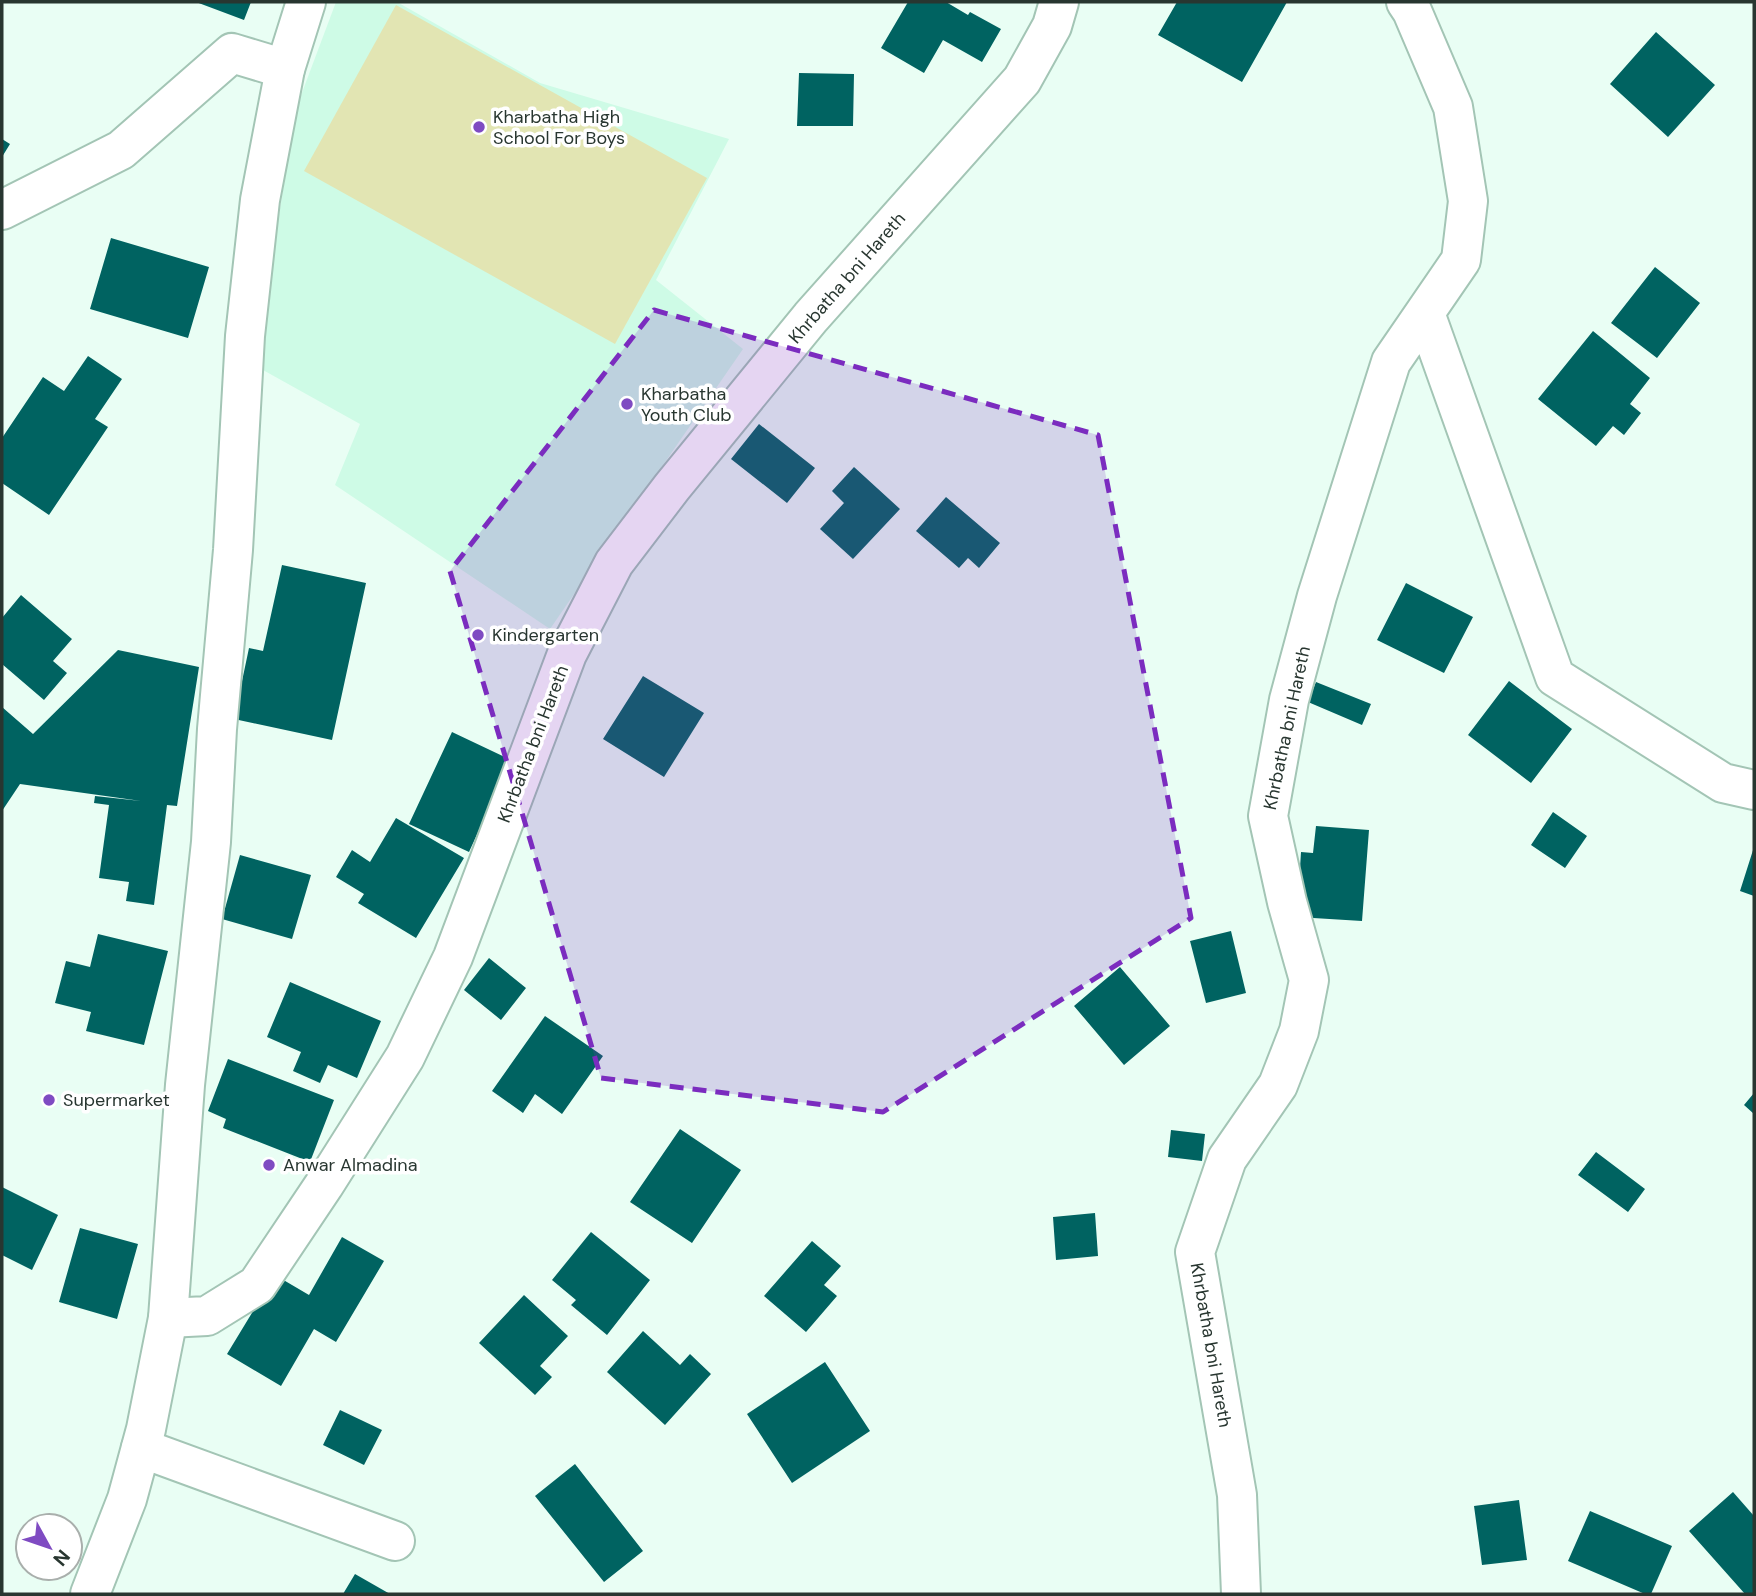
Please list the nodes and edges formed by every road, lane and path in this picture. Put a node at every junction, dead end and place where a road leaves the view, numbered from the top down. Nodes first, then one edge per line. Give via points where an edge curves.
1 (306, 2) edge
2 (1059, 2) edge
3 (1406, 2) edge
4 (285, 69) junction
5 (2, 210) edge
6 (1425, 313) junction
7 (1754, 790) edge
8 (168, 1318) junction
9 (141, 1448) junction
10 (395, 1541) dead end
11 (90, 1594) edge
12 (1241, 1594) edge

1 - 4 street
2 - 8 street, Khrbatha bni Hareth via 1052,26 1022,80 811,317 614,563 567,654 453,957 405,1057 257,1285 207,1316
3 - 6 street, Khrbatha bni Hareth via 1453,107 1468,201 1461,260
4 - 5 street via 232,53 121,150
4 - 8 street via 260,200 245,336 211,842 185,1085
6 - 7 street via 1555,677 1723,783
6 - 12 street, Khrbatha bni Hareth via 1391,362 1317,596 1289,700 1272,790 1268,816 1309,980 1299,1031 1278,1085 1227,1159 1195,1252 1237,1495
8 - 9 street
9 - 10 street
9 - 11 street via 127,1499

